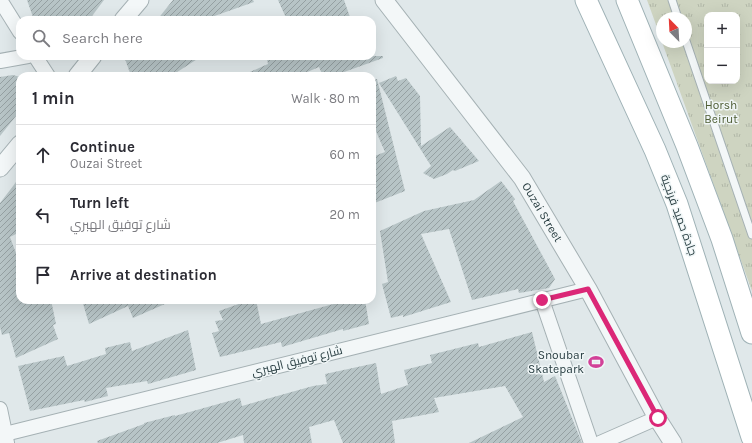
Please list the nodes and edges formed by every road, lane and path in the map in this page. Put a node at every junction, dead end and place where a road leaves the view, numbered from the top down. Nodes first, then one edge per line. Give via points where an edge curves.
1 (0, 0) edge
2 (140, 0) edge
3 (384, 0) edge
4 (586, 0) edge
5 (627, 0) edge
6 (672, 0) edge
7 (676, 12) edge
8 (126, 16) edge
9 (16, 26) edge
10 (688, 48) edge
11 (16, 58) edge
12 (0, 60) edge
13 (38, 60) edge
14 (90, 60) edge
15 (45, 72) edge
16 (80, 72) edge
17 (16, 149) edge
18 (0, 168) edge
19 (752, 234) edge
20 (588, 289) junction
21 (542, 300) junction
22 (752, 333) edge
23 (0, 408) edge
24 (658, 418) junction
25 (752, 437) edge
26 (6, 438) edge
27 (591, 443) edge
28 (600, 443) edge
29 (673, 443) edge

1 - 9 street
2 - 8 street
3 - 20 street, Ouzai Street via 522,178
4 - 25 main road, جادة حميد فرنجية via 677,204
5 - 22 main road via 684,138
6 - 7 lane
10 - 19 lane
11 - 12 street
13 - 15 street
14 - 16 street
17 - 18 street
20 - 21 street, شارع توفيق الهبري
20 - 24 street, Ouzai Street
21 - 26 street, شارع توفيق الهبري
21 - 27 street
23 - 26 street
24 - 28 street
24 - 29 street, Ouzai Street

